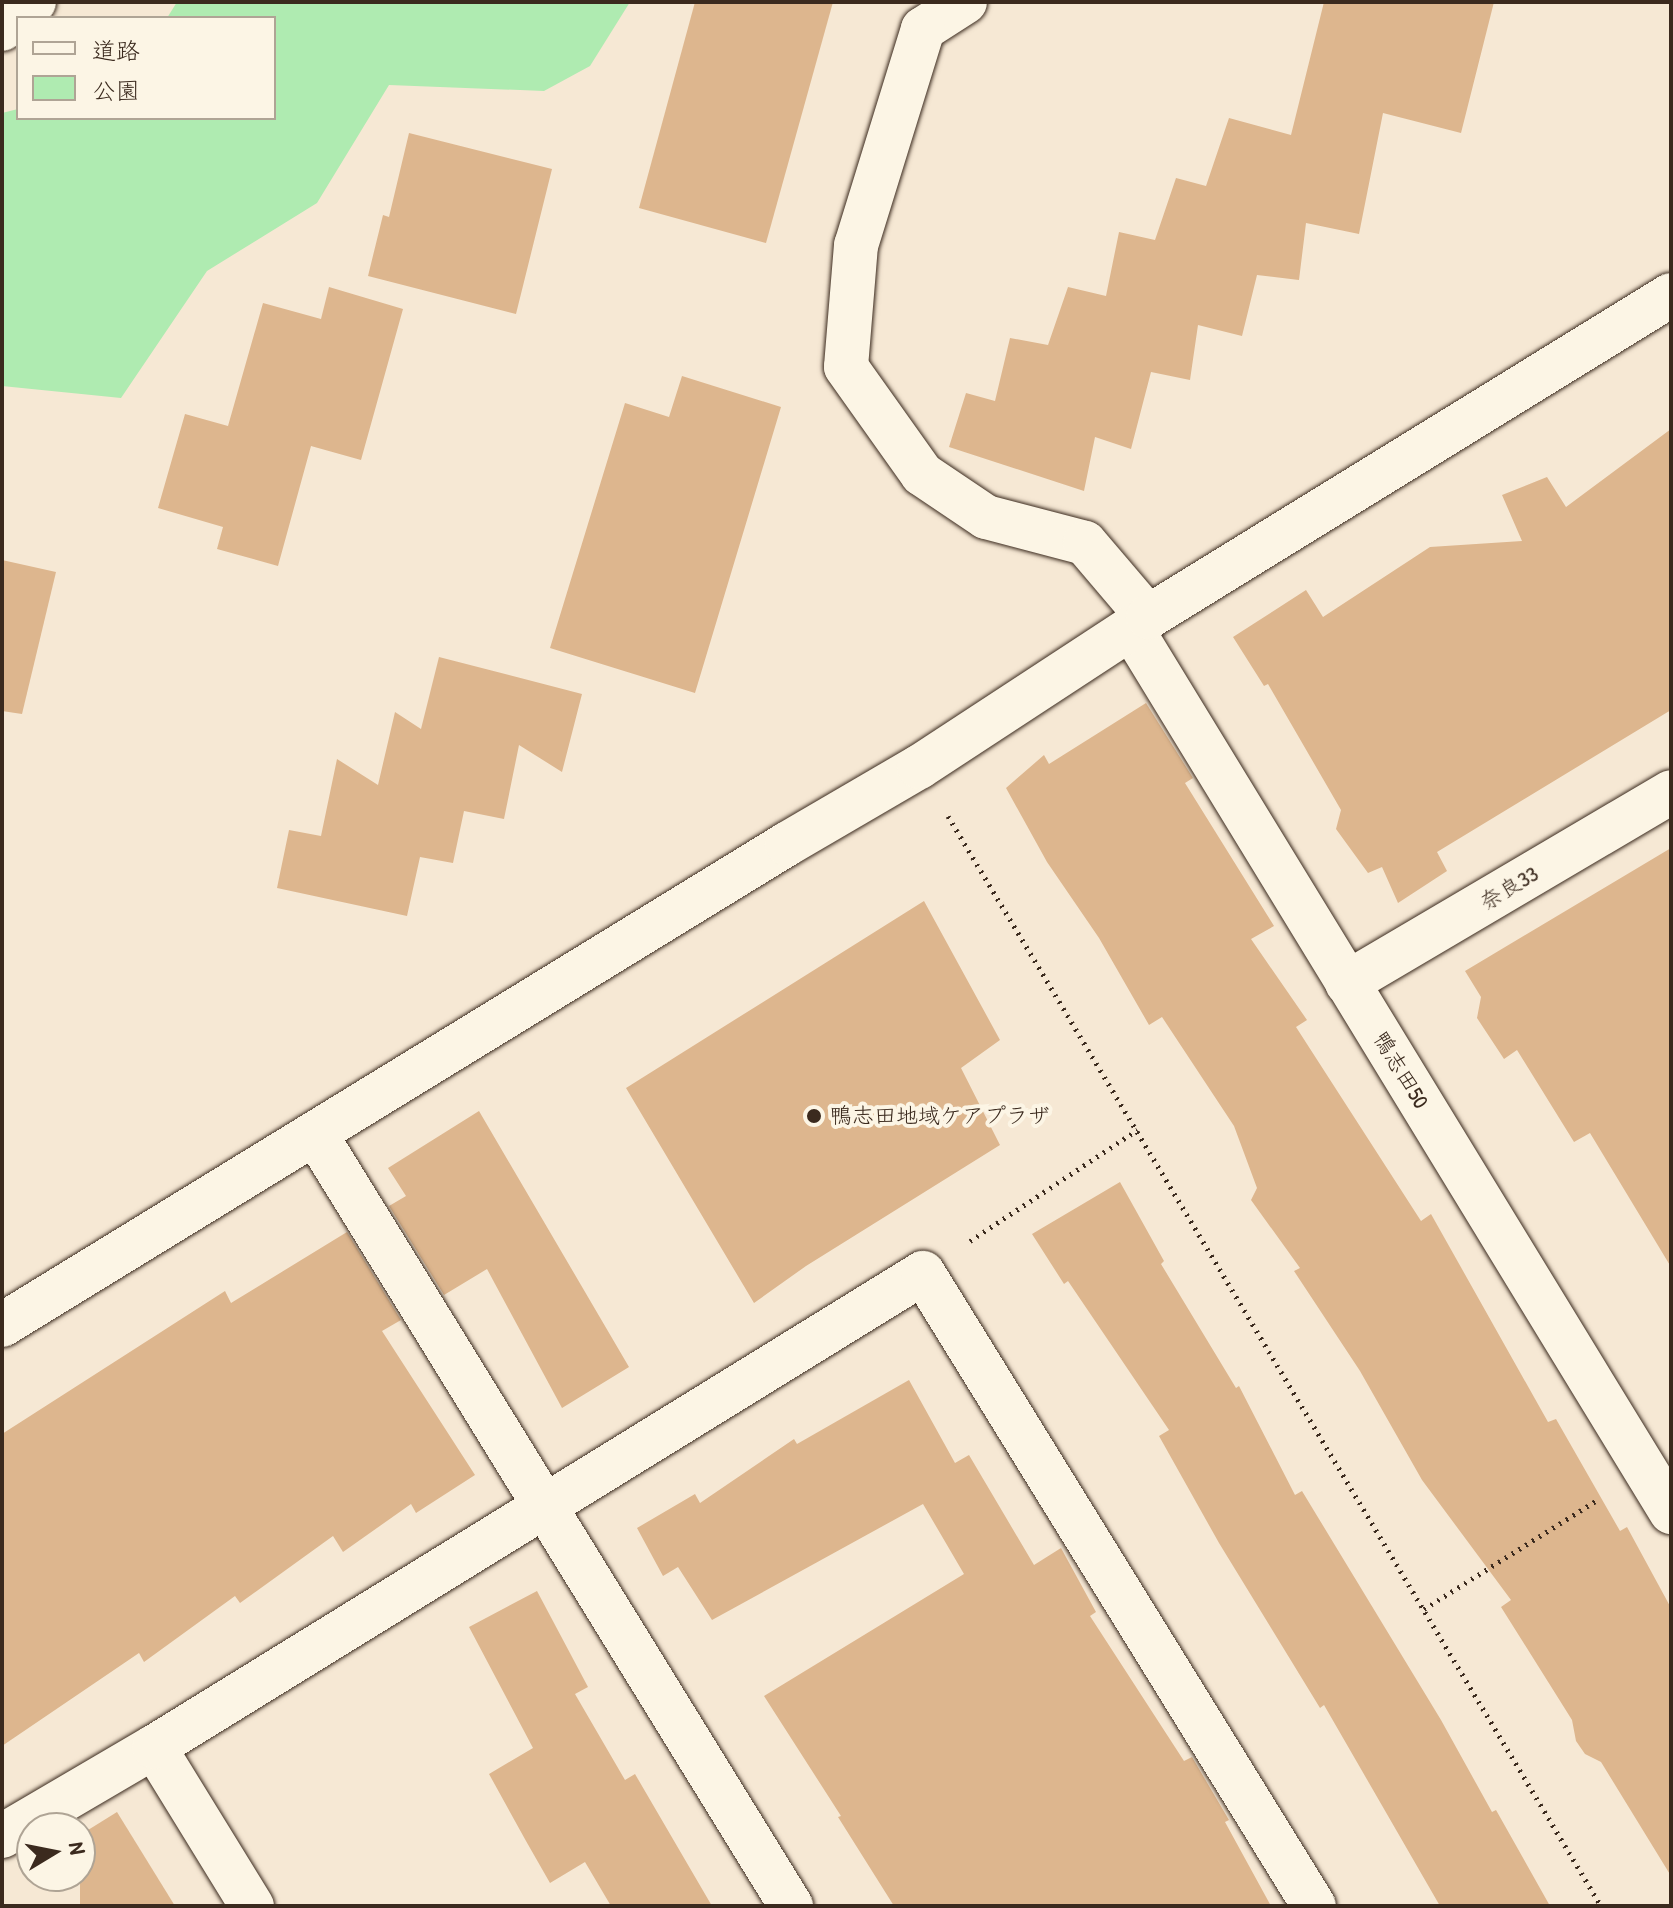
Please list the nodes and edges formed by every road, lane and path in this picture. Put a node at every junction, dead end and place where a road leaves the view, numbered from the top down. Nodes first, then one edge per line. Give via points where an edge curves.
1 (34, 2) edge
2 (965, 2) edge
3 (17, 16) edge
4 (1671, 295) edge
5 (1139, 623) junction
6 (919, 767) junction
7 (1671, 792) edge
8 (1347, 983) junction
9 (1137, 1130) junction
10 (316, 1135) junction
11 (923, 1273) junction
12 (2, 1325) edge
13 (1645, 1469) junction
14 (546, 1506) junction
15 (1671, 1512) edge
16 (1424, 1609) junction
17 (154, 1747) junction
18 (2, 1836) edge
19 (252, 1906) edge
20 (791, 1906) edge
21 (1314, 1906) edge
22 (1601, 1906) edge

1 - 3 street
2 - 5 street, 鴨志田50 via 923,29 856,245 846,367 922,474 986,517 1085,543
4 - 5 street
5 - 6 street
5 - 8 street, 鴨志田50
6 - 9 path
6 - 10 street
7 - 8 street, 奈良33
8 - 13 street, 鴨志田50
9 - 11 path
9 - 16 path
10 - 12 street
10 - 14 street
11 - 14 street
11 - 21 street
13 - 15 street, 鴨志田50
13 - 16 path
14 - 17 street
14 - 20 street
16 - 22 path
17 - 18 street
17 - 19 street

